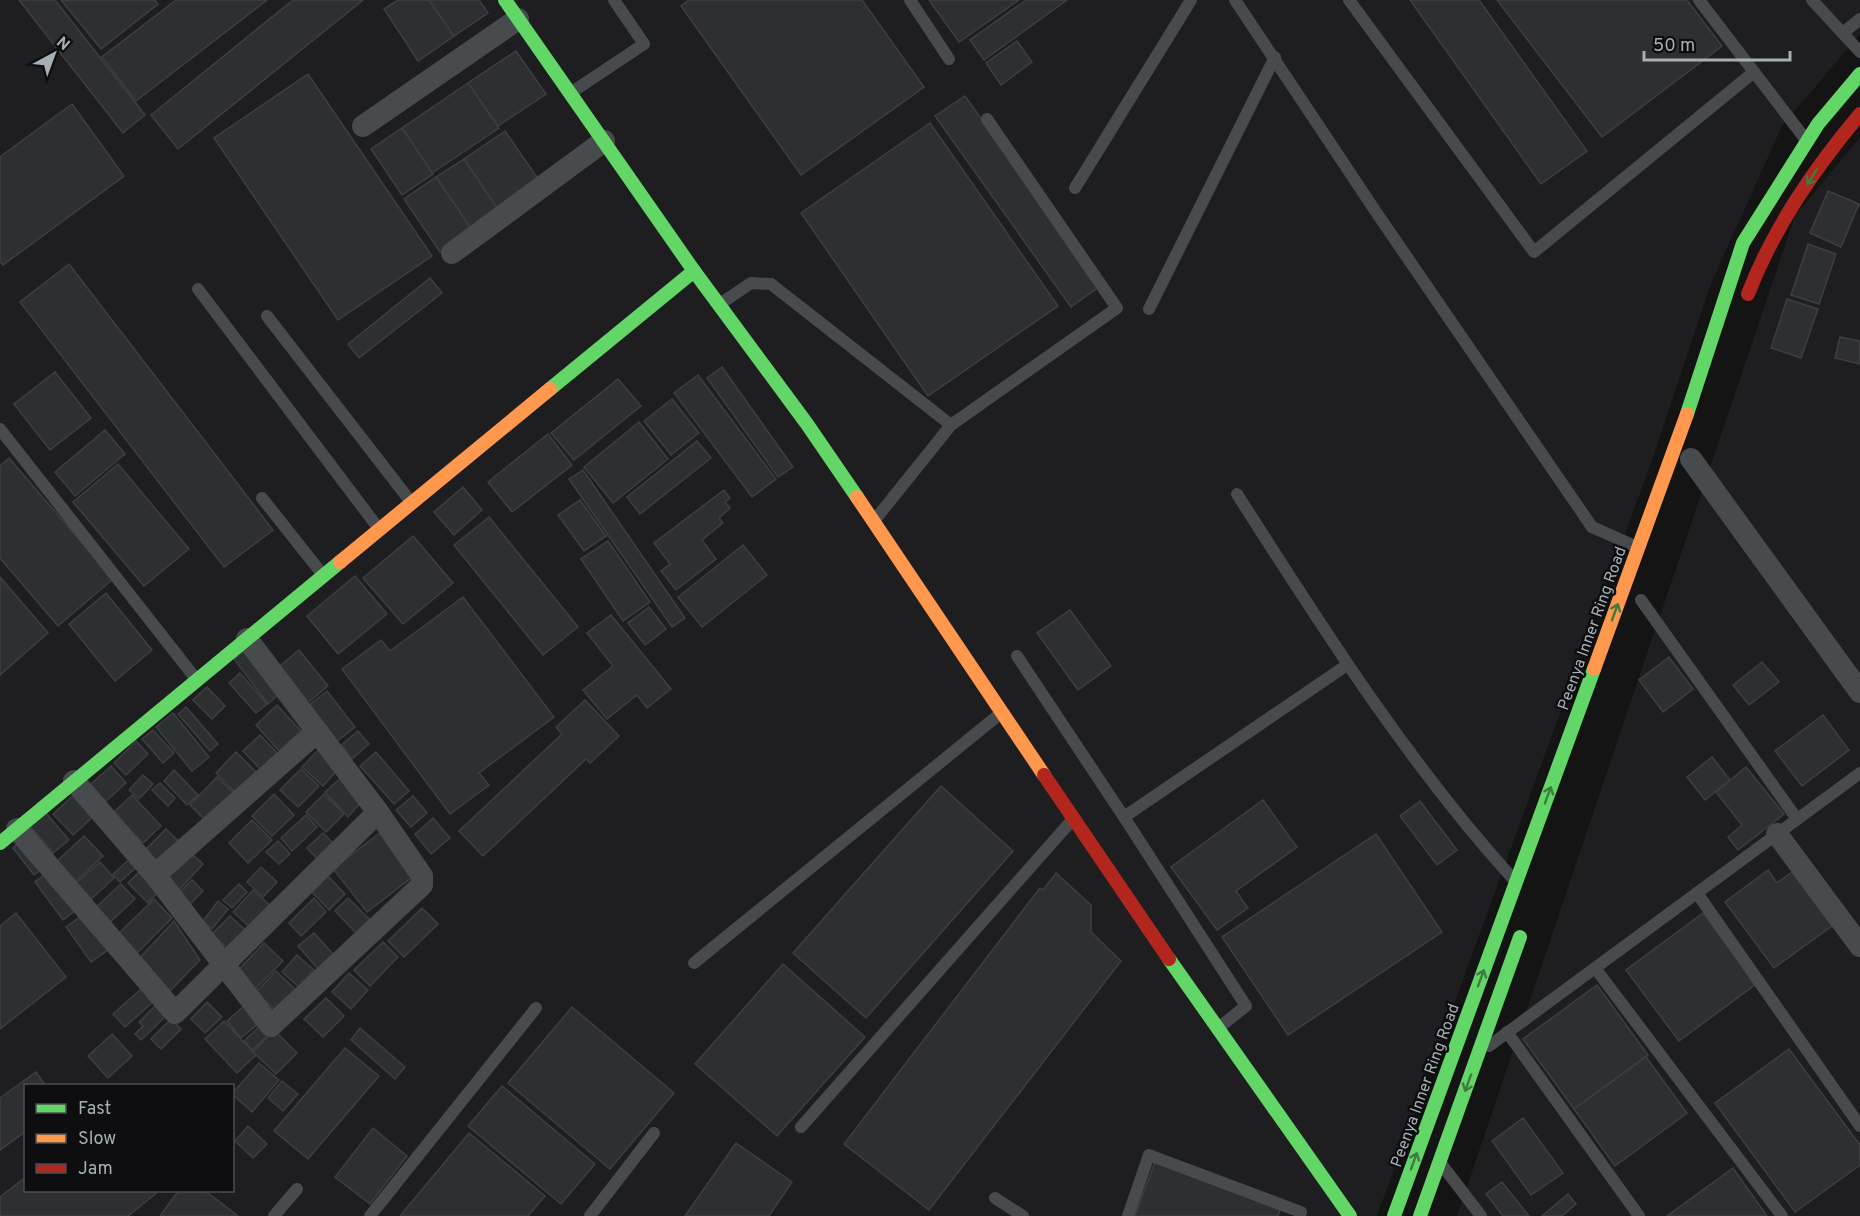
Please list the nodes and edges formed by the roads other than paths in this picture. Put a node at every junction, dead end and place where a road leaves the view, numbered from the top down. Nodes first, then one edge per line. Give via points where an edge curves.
1 (506, 0) edge
2 (614, 0) edge
3 (910, 0) edge
4 (1191, 0) edge
5 (1235, 0) edge
6 (1349, 0) edge
7 (1699, 0) edge
8 (1812, 0) edge
9 (518, 19) junction
10 (1860, 19) edge
11 (1843, 33) junction
12 (1860, 52) edge
13 (1275, 57) junction
14 (949, 58) dead end
15 (1754, 72) junction
16 (1860, 74) edge
17 (570, 93) junction
18 (1860, 114) edge
19 (987, 119) dead end
20 (363, 126) dead end
21 (604, 141) junction
22 (1807, 141) junction
23 (1825, 156) junction
24 (1075, 188) dead end
25 (452, 253) dead end
26 (694, 271) junction
27 (198, 289) dead end
28 (719, 305) junction
29 (1744, 305) dead end
30 (1149, 309) dead end
31 (267, 316) dead end
32 (951, 425) junction
33 (0, 429) edge
34 (1691, 457) dead end
35 (1237, 494) dead end
36 (262, 498) dead end
37 (411, 502) junction
38 (873, 522) junction
39 (380, 530) junction
40 (1638, 548) junction
41 (324, 576) junction
42 (1641, 600) dead end
43 (247, 639) junction
44 (1017, 656) dead end
45 (1347, 665) junction
46 (197, 680) junction
47 (1860, 692) edge
48 (1002, 712) junction
49 (317, 732) junction
50 (1860, 773) edge
51 (74, 782) junction
52 (378, 812) junction
53 (1124, 817) junction
54 (1074, 818) junction
55 (1797, 819) junction
56 (1777, 834) junction
57 (9, 836) edge
58 (154, 875) junction
59 (1516, 882) junction
60 (1697, 893) junction
61 (1526, 921) dead end
62 (1860, 946) edge
63 (694, 963) dead end
64 (225, 965) junction
65 (1595, 968) junction
66 (536, 1008) dead end
67 (1217, 1029) junction
68 (1507, 1032) junction
69 (1478, 1053) junction
70 (1860, 1126) edge
71 (801, 1127) dead end
72 (654, 1133) dead end
73 (1440, 1162) junction
74 (297, 1189) dead end
75 (995, 1198) dead end
76 (1395, 1215) edge
77 (274, 1216) edge
78 (370, 1216) edge
79 (590, 1216) edge
80 (1023, 1216) edge
81 (1128, 1216) edge
82 (1300, 1216) edge
83 (1350, 1216) edge
84 (1420, 1216) edge
85 (1481, 1216) edge
86 (1639, 1216) edge
87 (1782, 1216) edge

1 - 9 street
2 - 17 lane via 644,44
3 - 14 lane
4 - 24 lane
5 - 13 lane
6 - 15 lane via 1534,252
7 - 15 lane
8 - 11 lane
9 - 17 street
9 - 20 street
10 - 11 lane
11 - 12 lane
13 - 30 lane
13 - 40 lane via 1592,527
15 - 22 lane
16 - 22 street, Peenya Inner Ring Road
17 - 21 street
18 - 23 street
19 - 32 lane via 1117,308
21 - 25 street
21 - 26 street
22 - 23 lane
22 - 40 street, Peenya Inner Ring Road via 1743,243
23 -> 29 street via 1759,261
26 - 28 street
26 - 37 street
27 - 39 lane
28 - 32 lane via 751,283 771,284
28 - 38 street
31 - 37 lane
32 - 38 lane
33 - 46 lane
34 - 47 street
35 - 45 lane
36 - 41 lane
37 - 39 street
38 - 48 street
39 - 41 street
59 -> 40 street, Peenya Inner Ring Road
41 - 43 street
42 - 55 lane
43 - 46 street
43 - 49 street
44 - 53 lane
45 - 53 lane
45 - 59 lane via 1470,830
46 - 51 street
48 - 54 street
48 - 63 lane
49 - 52 street
49 - 58 street
50 - 55 lane
51 - 57 street
51 - 58 street
52 - 64 street
52 - 64 street via 422,876 422,885 270,1026
53 - 67 lane via 1246,1006
54 - 67 street
54 - 71 lane
55 - 56 lane
56 - 60 lane
56 - 62 street
57 - 64 street via 175,1013
58 - 64 street
76 -> 59 street, Peenya Inner Ring Road
60 - 65 lane
60 - 70 lane
61 - 69 street
65 - 68 lane
65 - 87 lane
66 - 78 lane
67 - 83 street
68 - 69 lane
68 - 86 lane
69 -> 73 street
72 - 79 lane
73 - 84 street
73 - 85 lane
74 - 77 lane
75 - 80 lane
81 - 82 lane via 1149,1155 1301,1212

